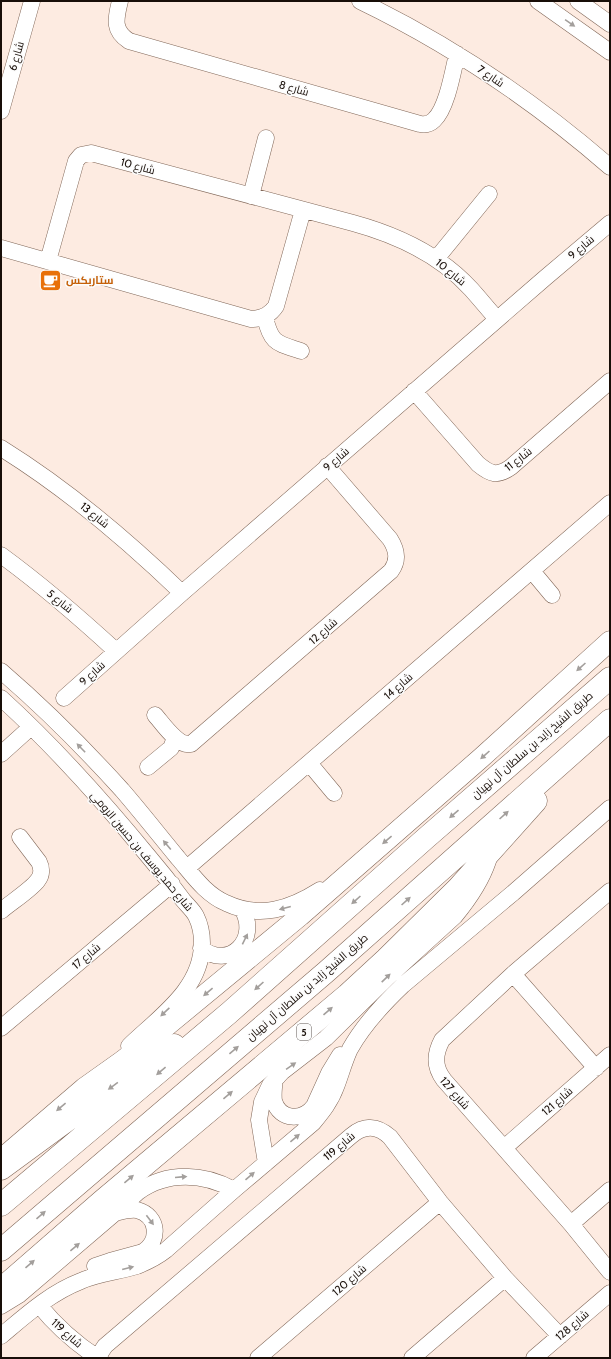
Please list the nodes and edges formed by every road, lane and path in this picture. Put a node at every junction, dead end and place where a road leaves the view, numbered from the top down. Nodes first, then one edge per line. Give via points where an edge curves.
1 (32, 1) edge
2 (120, 1) edge
3 (360, 1) edge
4 (538, 1) edge
5 (578, 1) edge
6 (610, 24) edge
7 (610, 52) edge
8 (457, 54) junction
9 (1, 111) edge
10 (266, 138) dead end
11 (610, 167) edge
12 (489, 194) dead end
13 (251, 196) junction
14 (303, 210) junction
15 (610, 223) edge
16 (1, 248) edge
17 (436, 259) junction
18 (48, 261) junction
19 (265, 317) junction
20 (497, 319) junction
21 (301, 351) dead end
22 (610, 381) edge
23 (414, 391) junction
24 (1, 448) edge
25 (327, 466) junction
26 (610, 504) edge
27 (1, 555) edge
28 (532, 571) junction
29 (182, 593) junction
30 (552, 594) dead end
31 (610, 641) edge
32 (116, 651) junction
33 (1, 671) edge
34 (610, 678) edge
35 (1, 698) edge
36 (32, 698) junction
37 (64, 698) junction
38 (155, 715) dead end
39 (610, 720) edge
40 (31, 727) junction
41 (63, 729) junction
42 (175, 738) junction
43 (580, 747) junction
44 (1, 754) edge
45 (309, 763) junction
46 (148, 767) dead end
47 (334, 793) dead end
48 (610, 808) edge
49 (20, 837) dead end
50 (490, 854) junction
51 (355, 867) junction
52 (186, 868) junction
53 (172, 884) junction
54 (610, 891) edge
55 (242, 909) junction
56 (1, 911) edge
57 (201, 948) junction
58 (513, 974) junction
59 (229, 1013) junction
60 (1, 1028) edge
61 (359, 1035) junction
62 (610, 1055) edge
63 (596, 1068) junction
64 (276, 1078) junction
65 (84, 1088) junction
66 (504, 1148) junction
67 (1, 1158) edge
68 (266, 1163) junction
69 (1, 1169) edge
70 (234, 1190) junction
71 (610, 1190) edge
72 (440, 1202) junction
73 (1, 1205) edge
74 (115, 1213) junction
75 (571, 1224) junction
76 (1, 1250) edge
77 (610, 1272) edge
78 (505, 1278) junction
79 (1, 1289) edge
80 (610, 1292) edge
81 (53, 1295) junction
82 (39, 1305) junction
83 (1, 1306) edge
84 (1, 1336) edge
85 (560, 1336) junction
86 (99, 1358) edge
87 (258, 1358) edge
88 (412, 1358) edge
89 (534, 1358) edge

1 - 9 street, شارع 6
2 - 8 street, شارع 8 via 117,27 120,34 129,41 425,125 438,116 445,101
3 - 8 street, شارع 7
4 -> 7 street
5 - 6 street
8 - 11 street, شارع 7 via 540,110
10 - 13 street
12 - 17 street
13 - 14 street, شارع 10
13 - 18 street, شارع 10 via 91,153 84,154 76,161
14 - 17 street, شارع 10 via 374,229 408,243
14 - 19 street via 277,303
15 - 20 street, شارع 9
16 - 18 street
17 - 20 street, شارع 10 via 461,279
18 - 19 street via 251,319
19 - 21 street via 274,340
20 - 23 street, شارع 9
22 - 23 street, شارع 11 via 511,467 499,473 488,472 478,464
23 - 25 street, شارع 9
24 - 29 street, شارع 13 via 98,517
25 - 29 street, شارع 9
25 - 42 street, شارع 12 via 390,539 397,556 394,567 191,744 183,744
26 - 28 street, شارع 14
27 - 32 street, شارع 5 via 75,613
28 - 30 street
28 - 45 street, شارع 14
29 - 32 street, شارع 9
31 -> 51 main road
32 - 37 street, شارع 9
33 - 36 street, شارع حمد يوسف بن حسين الرومي
34 -> 59 highway, طريق الشيخ زايد بن سلطان آل نهيان
35 - 40 street, شارع حمد يوسف بن حسين الرومي
36 - 37 street
36 - 41 street, شارع حمد يوسف بن حسين الرومي
37 - 41 street
38 - 42 street
39 - 43 highway, طريق الشيخ زايد بن سلطان آل نهيان / 5
40 - 44 street
40 - 53 street, شارع حمد يوسف بن حسين الرومي via 105,804
52 -> 41 street, شارع حمد يوسف بن حسين الرومي via 121,790
42 - 46 street via 171,748
43 - 50 highway, 5
76 -> 43 highway, طريق الشيخ زايد بن سلطان آل نهيان / 5 via 326,972
45 - 47 street
45 - 52 street, شارع 14
48 - 61 street via 404,985 379,1009
49 - 56 street via 39,862 40,876
64 -> 50 street via 326,1038 455,916 477,886
79 -> 50 highway, 5 via 347,995 425,922
51 -> 55 street, شارع حمد يوسف بن حسين الرومي via 291,906 272,911
51 -> 65 main road via 176,1018
52 - 55 street, شارع حمد يوسف بن حسين الرومي via 212,896
53 - 57 street, شارع حمد يوسف بن حسين الرومي via 195,915 200,929
53 - 60 street, شارع 17
54 - 58 street, شارع 127
57 -> 55 street via 207,953 219,956 242,946 248,934 248,921
57 -> 65 street, شارع حمد يوسف بن حسين الرومي via 196,973 185,991
58 - 63 street
58 - 66 street, شارع 127 via 442,1040 436,1056 436,1065 444,1080
59 -> 69 highway via 159,1054
59 -> 73 highway, طريق الشيخ زايد بن سلطان آل نهيان
61 - 64 street via 335,1063 314,1106 306,1114 291,1117 279,1110 274,1102
68 -> 61 street via 313,1123 325,1108
62 - 63 street, شارع 121
63 - 66 street, شارع 121
64 - 68 street via 265,1093 260,1111 260,1129
65 -> 67 main road
66 - 75 street, شارع 127
70 -> 68 street
74 -> 70 street via 139,1192 170,1178 203,1178 225,1184
81 -> 70 street via 81,1280 138,1266 157,1256
71 - 75 street
72 - 78 street, شارع 119
72 - 86 street, شارع 119 via 390,1137 370,1127 356,1131 105,1346
72 - 87 street, شارع 120
74 -> 81 street via 130,1210 147,1215 155,1229 151,1245 143,1252 89,1268 69,1280
83 -> 74 street via 19,1295
75 - 77 street, شارع 127
78 - 85 street, شارع 119
78 - 88 street
80 - 85 street, شارع 128
81 - 82 street
82 - 84 street
82 - 86 street, شارع 119 via 72,1340
85 - 89 street, شارع 128

